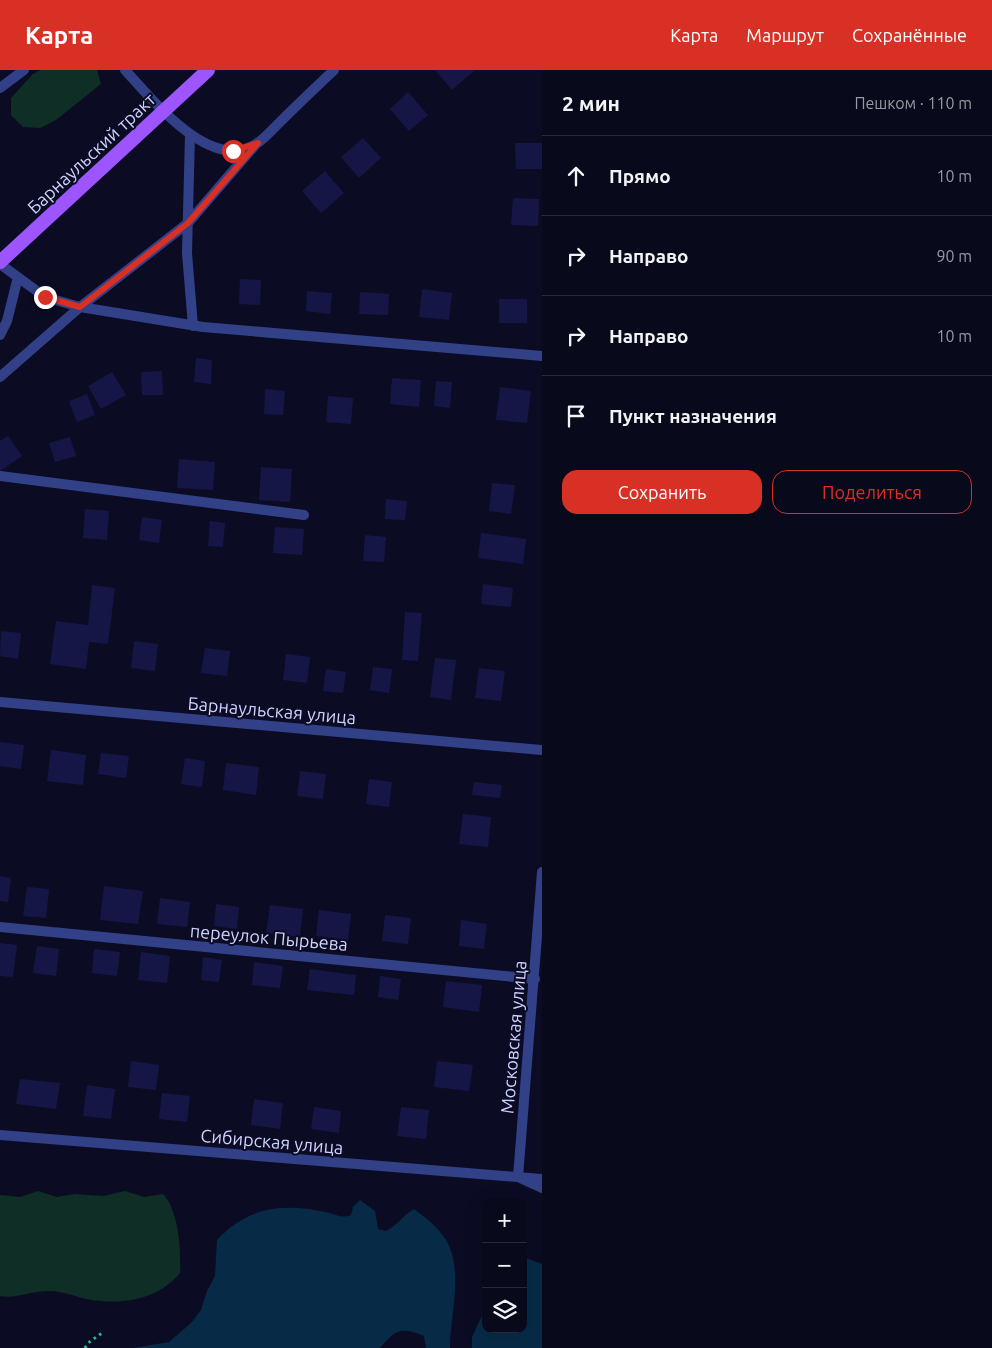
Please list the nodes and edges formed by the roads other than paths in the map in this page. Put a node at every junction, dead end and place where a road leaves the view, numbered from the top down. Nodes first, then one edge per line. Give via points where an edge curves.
1 (24, 70) edge
2 (125, 70) edge
3 (208, 70) edge
4 (334, 70) edge
5 (0, 88) edge
6 (164, 111) junction
7 (190, 134) junction
8 (258, 143) junction
9 (188, 223) junction
10 (0, 263) edge
11 (18, 277) junction
12 (80, 307) junction
13 (198, 327) junction
14 (0, 334) edge
15 (542, 356) edge
16 (0, 377) edge
17 (0, 476) edge
18 (304, 515) dead end
19 (0, 702) edge
20 (542, 750) edge
21 (542, 872) edge
22 (0, 928) edge
23 (535, 979) junction
24 (0, 1135) edge
25 (518, 1177) junction
26 (542, 1179) edge
27 (542, 1188) edge

1 - 5 street
2 - 6 street
3 - 6 main road, Барнаульский тракт
4 - 8 street
6 - 7 street
6 - 10 main road, Барнаульский тракт
7 - 8 street via 212,147 233,151
7 - 9 street
8 - 9 street
9 - 12 street
9 - 13 street via 187,253
10 - 11 street
11 - 12 street via 45,297
11 - 14 street via 7,321
12 - 13 street
12 - 16 street
13 - 15 street
17 - 18 street
19 - 20 street, Барнаульская улица
21 - 23 street, Московская улица
22 - 23 street, переулок Пырьева
23 - 25 street, Московская улица
24 - 25 street, Сибирская улица
25 - 26 street, Сибирская улица
25 - 27 street

